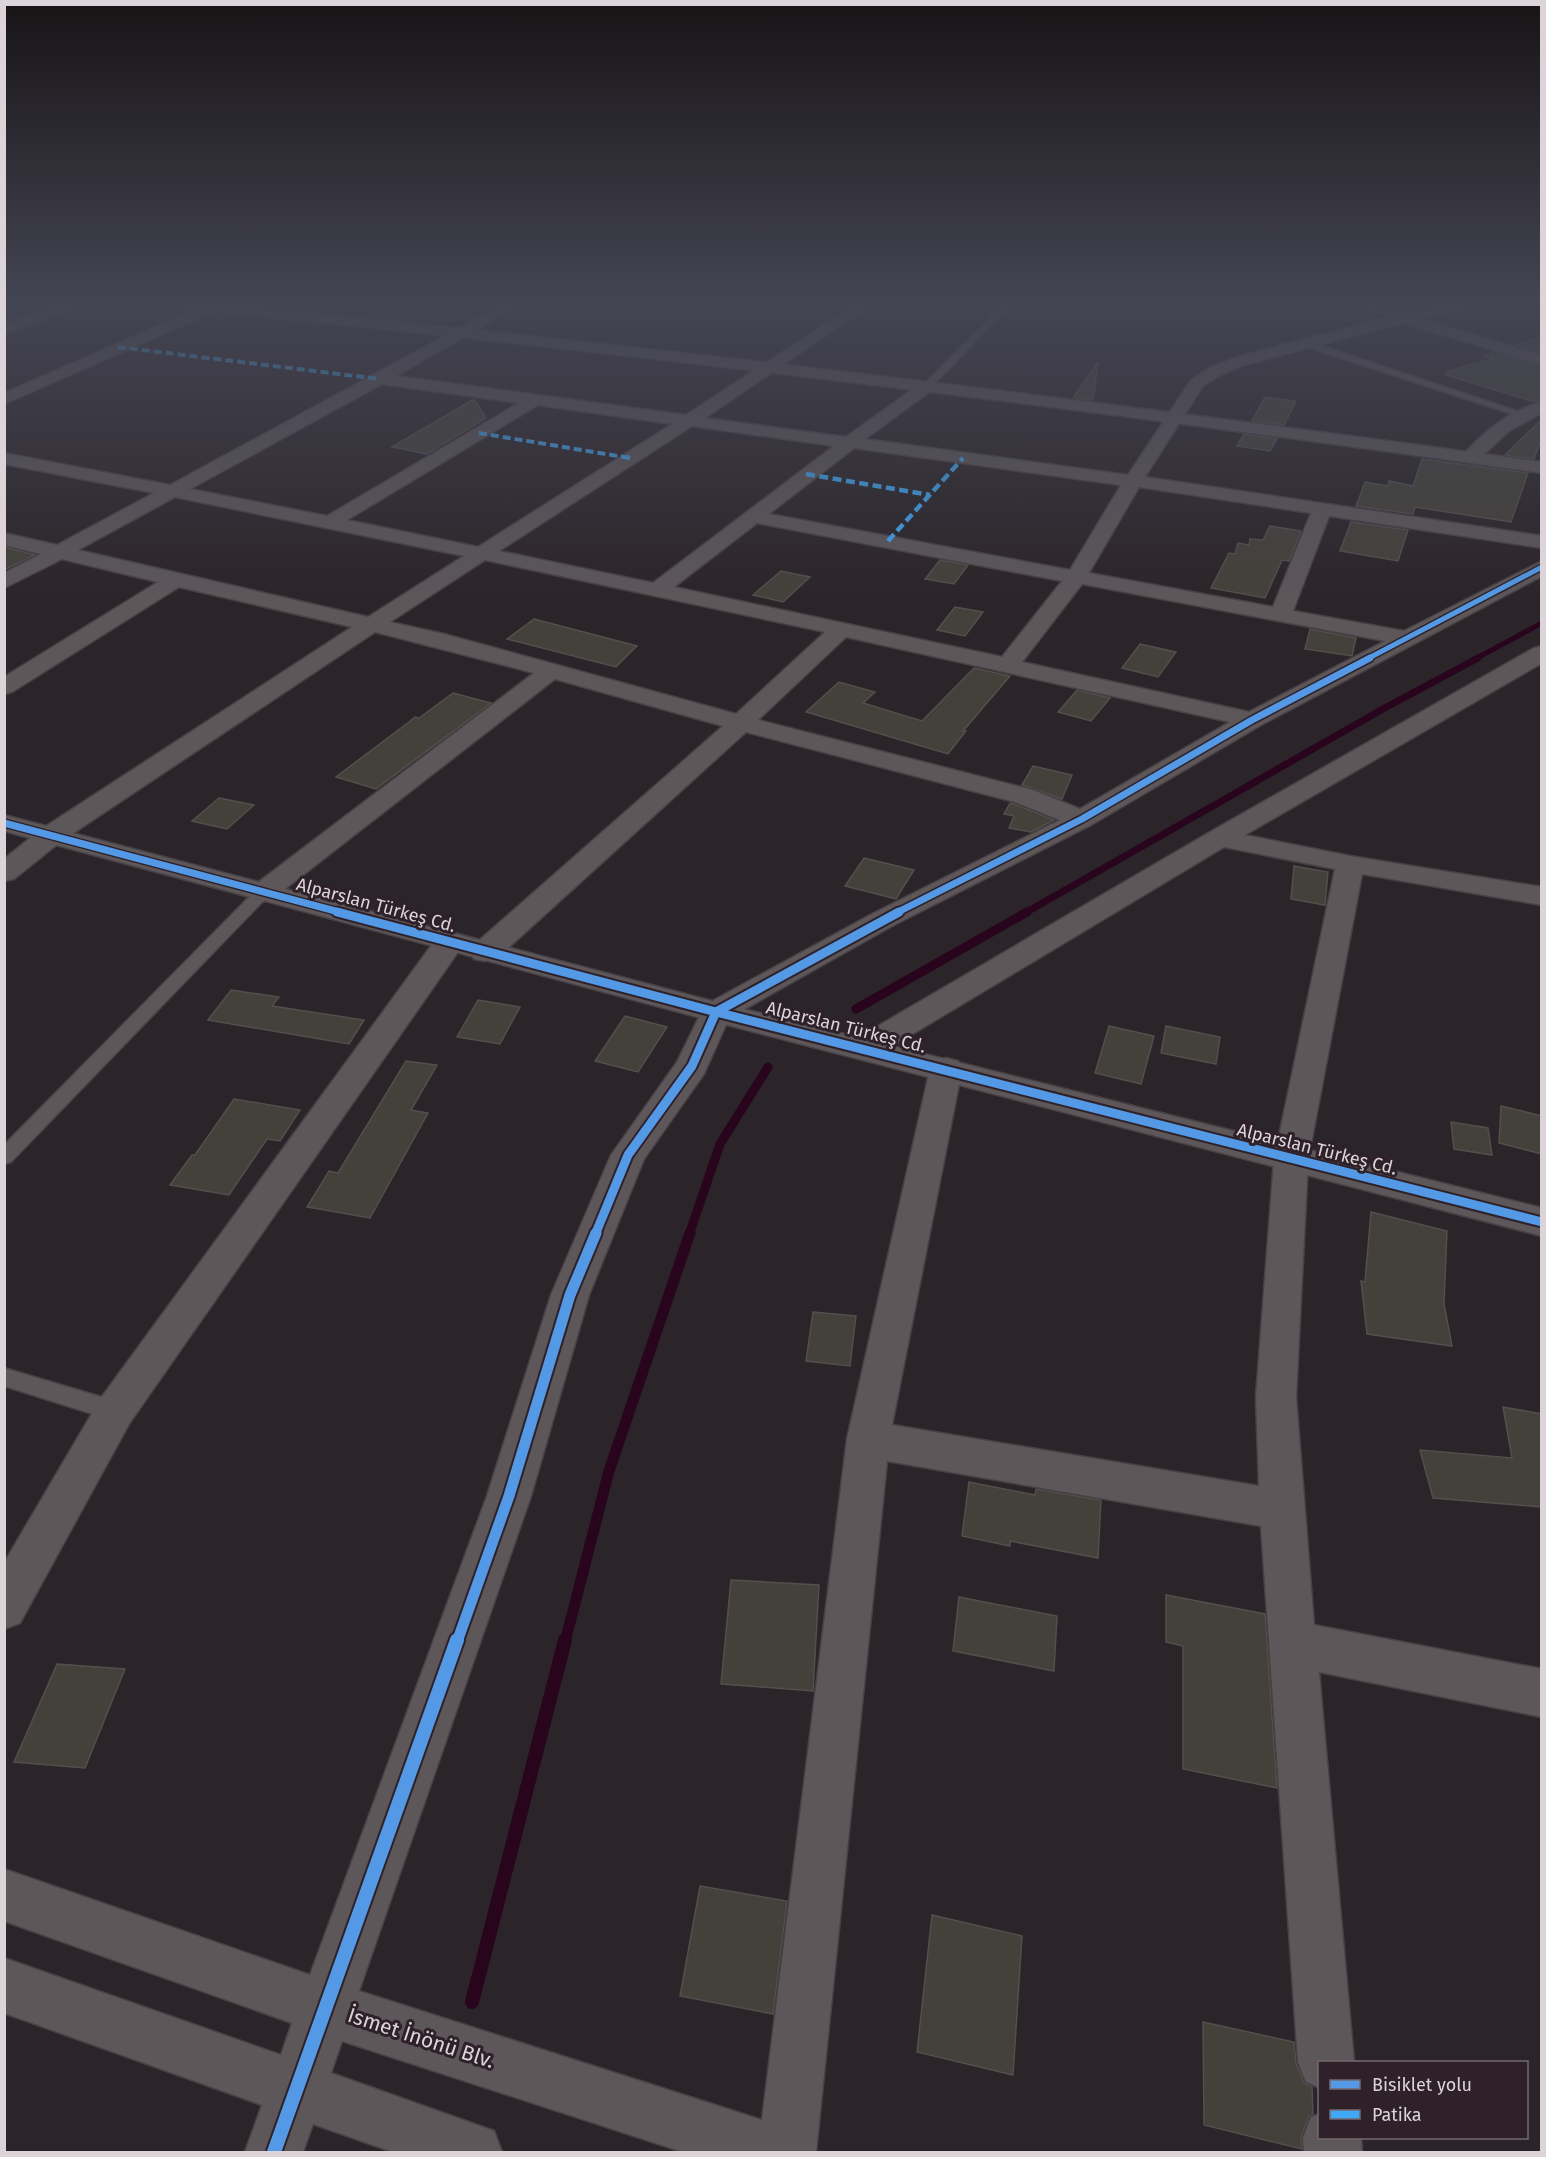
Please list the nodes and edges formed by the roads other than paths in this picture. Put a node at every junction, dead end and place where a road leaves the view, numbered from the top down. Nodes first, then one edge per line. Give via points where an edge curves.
1 (341, 401) edge
2 (534, 401) edge
3 (549, 401) edge
4 (720, 401) edge
5 (907, 401) edge
6 (1039, 401) edge
7 (1186, 401) edge
8 (1480, 401) edge
9 (1542, 406) edge
10 (1521, 414) junction
11 (1175, 417) junction
12 (690, 420) junction
13 (848, 442) junction
14 (4, 458) edge
15 (1470, 458) junction
16 (1542, 468) edge
17 (1133, 481) junction
18 (174, 492) junction
19 (1323, 508) junction
20 (754, 518) junction
21 (332, 521) junction
22 (4, 539) edge
23 (1542, 542) edge
24 (59, 553) junction
25 (482, 554) junction
26 (1542, 567) edge
27 (1077, 576) junction
28 (176, 580) junction
29 (4, 582) edge
30 (657, 590) junction
31 (1281, 613) junction
32 (373, 623) junction
33 (840, 630) junction
34 (1405, 638) junction
35 (1542, 653) edge
36 (4, 657) edge
37 (39, 665) junction
38 (1008, 665) junction
39 (551, 671) junction
40 (4, 687) edge
41 (1252, 720) junction
42 (741, 723) junction
43 (1082, 819) junction
44 (4, 823) edge
45 (50, 836) junction
46 (1220, 838) junction
47 (1350, 864) junction
48 (4, 873) edge
49 (262, 893) junction
50 (1542, 896) edge
51 (468, 947) junction
52 (716, 1012) junction
53 (865, 1048) junction
54 (946, 1069) junction
55 (4, 1157) edge
56 (1291, 1160) junction
57 (1542, 1222) edge
58 (4, 1377) edge
59 (115, 1411) junction
60 (868, 1439) junction
61 (1282, 1510) junction
62 (4, 1607) edge
63 (1293, 1644) junction
64 (1542, 1693) edge
65 (4, 1895) edge
66 (4, 1985) edge
67 (327, 2008) junction
68 (1326, 2061) edge
69 (296, 2090) junction
70 (274, 2152) edge
71 (473, 2152) edge
72 (771, 2152) edge
73 (787, 2152) edge

1 - 18 street
2 - 21 street
3 - 12 street
4 - 12 street
5 - 13 street
6 - 11 street
7 - 11 street
8 - 10 lane
9 - 10 street
10 - 15 street via 1488,438
11 - 15 street
11 - 17 street
12 - 13 street
12 - 25 street
13 - 17 street
13 - 20 street
14 - 18 street
15 - 16 street
17 - 19 street
17 - 27 street
18 - 21 street
18 - 24 street
19 - 23 street
19 - 31 street
20 - 27 street
20 - 30 street
21 - 25 street
22 - 24 street
24 - 28 street
24 - 29 street
25 - 30 street
25 - 32 street
26 - 34 street
27 - 31 street
27 - 38 street
28 - 32 street
28 - 37 street
30 - 33 street
31 - 34 street
32 - 39 street
32 - 45 street
33 - 38 street
33 - 42 street
34 - 41 street
35 - 46 street
36 - 37 street
37 - 40 street
38 - 41 street
39 - 42 street
39 - 49 street
41 - 43 street
42 - 43 street via 1024,796
42 - 51 street
43 - 52 street via 882,920
44 - 45 street, Alparslan Türkeş Cd.
45 - 48 street
45 - 49 street, Alparslan Türkeş Cd.
46 - 47 street
46 - 53 street
47 - 50 street
47 - 56 street
49 - 51 street, Alparslan Türkeş Cd.
49 - 55 lane
51 - 52 street, Alparslan Türkeş Cd.
51 - 59 street via 302,1152
52 - 53 street, Alparslan Türkeş Cd.
52 - 67 street via 692,1066 628,1155 570,1295 509,1497
53 - 54 street, Alparslan Türkeş Cd.
54 - 56 street, Alparslan Türkeş Cd.
54 - 60 street
56 - 57 street, Alparslan Türkeş Cd.
56 - 61 street via 1276,1397
58 - 59 lane
59 - 62 street
60 - 61 street
60 - 73 street
61 - 63 street
63 - 64 street
63 - 68 street
65 - 67 street, İsmet İnönü Blv.
66 - 69 street
67 - 69 street
67 - 72 street, İsmet İnönü Blv.
69 - 70 street
69 - 71 street

